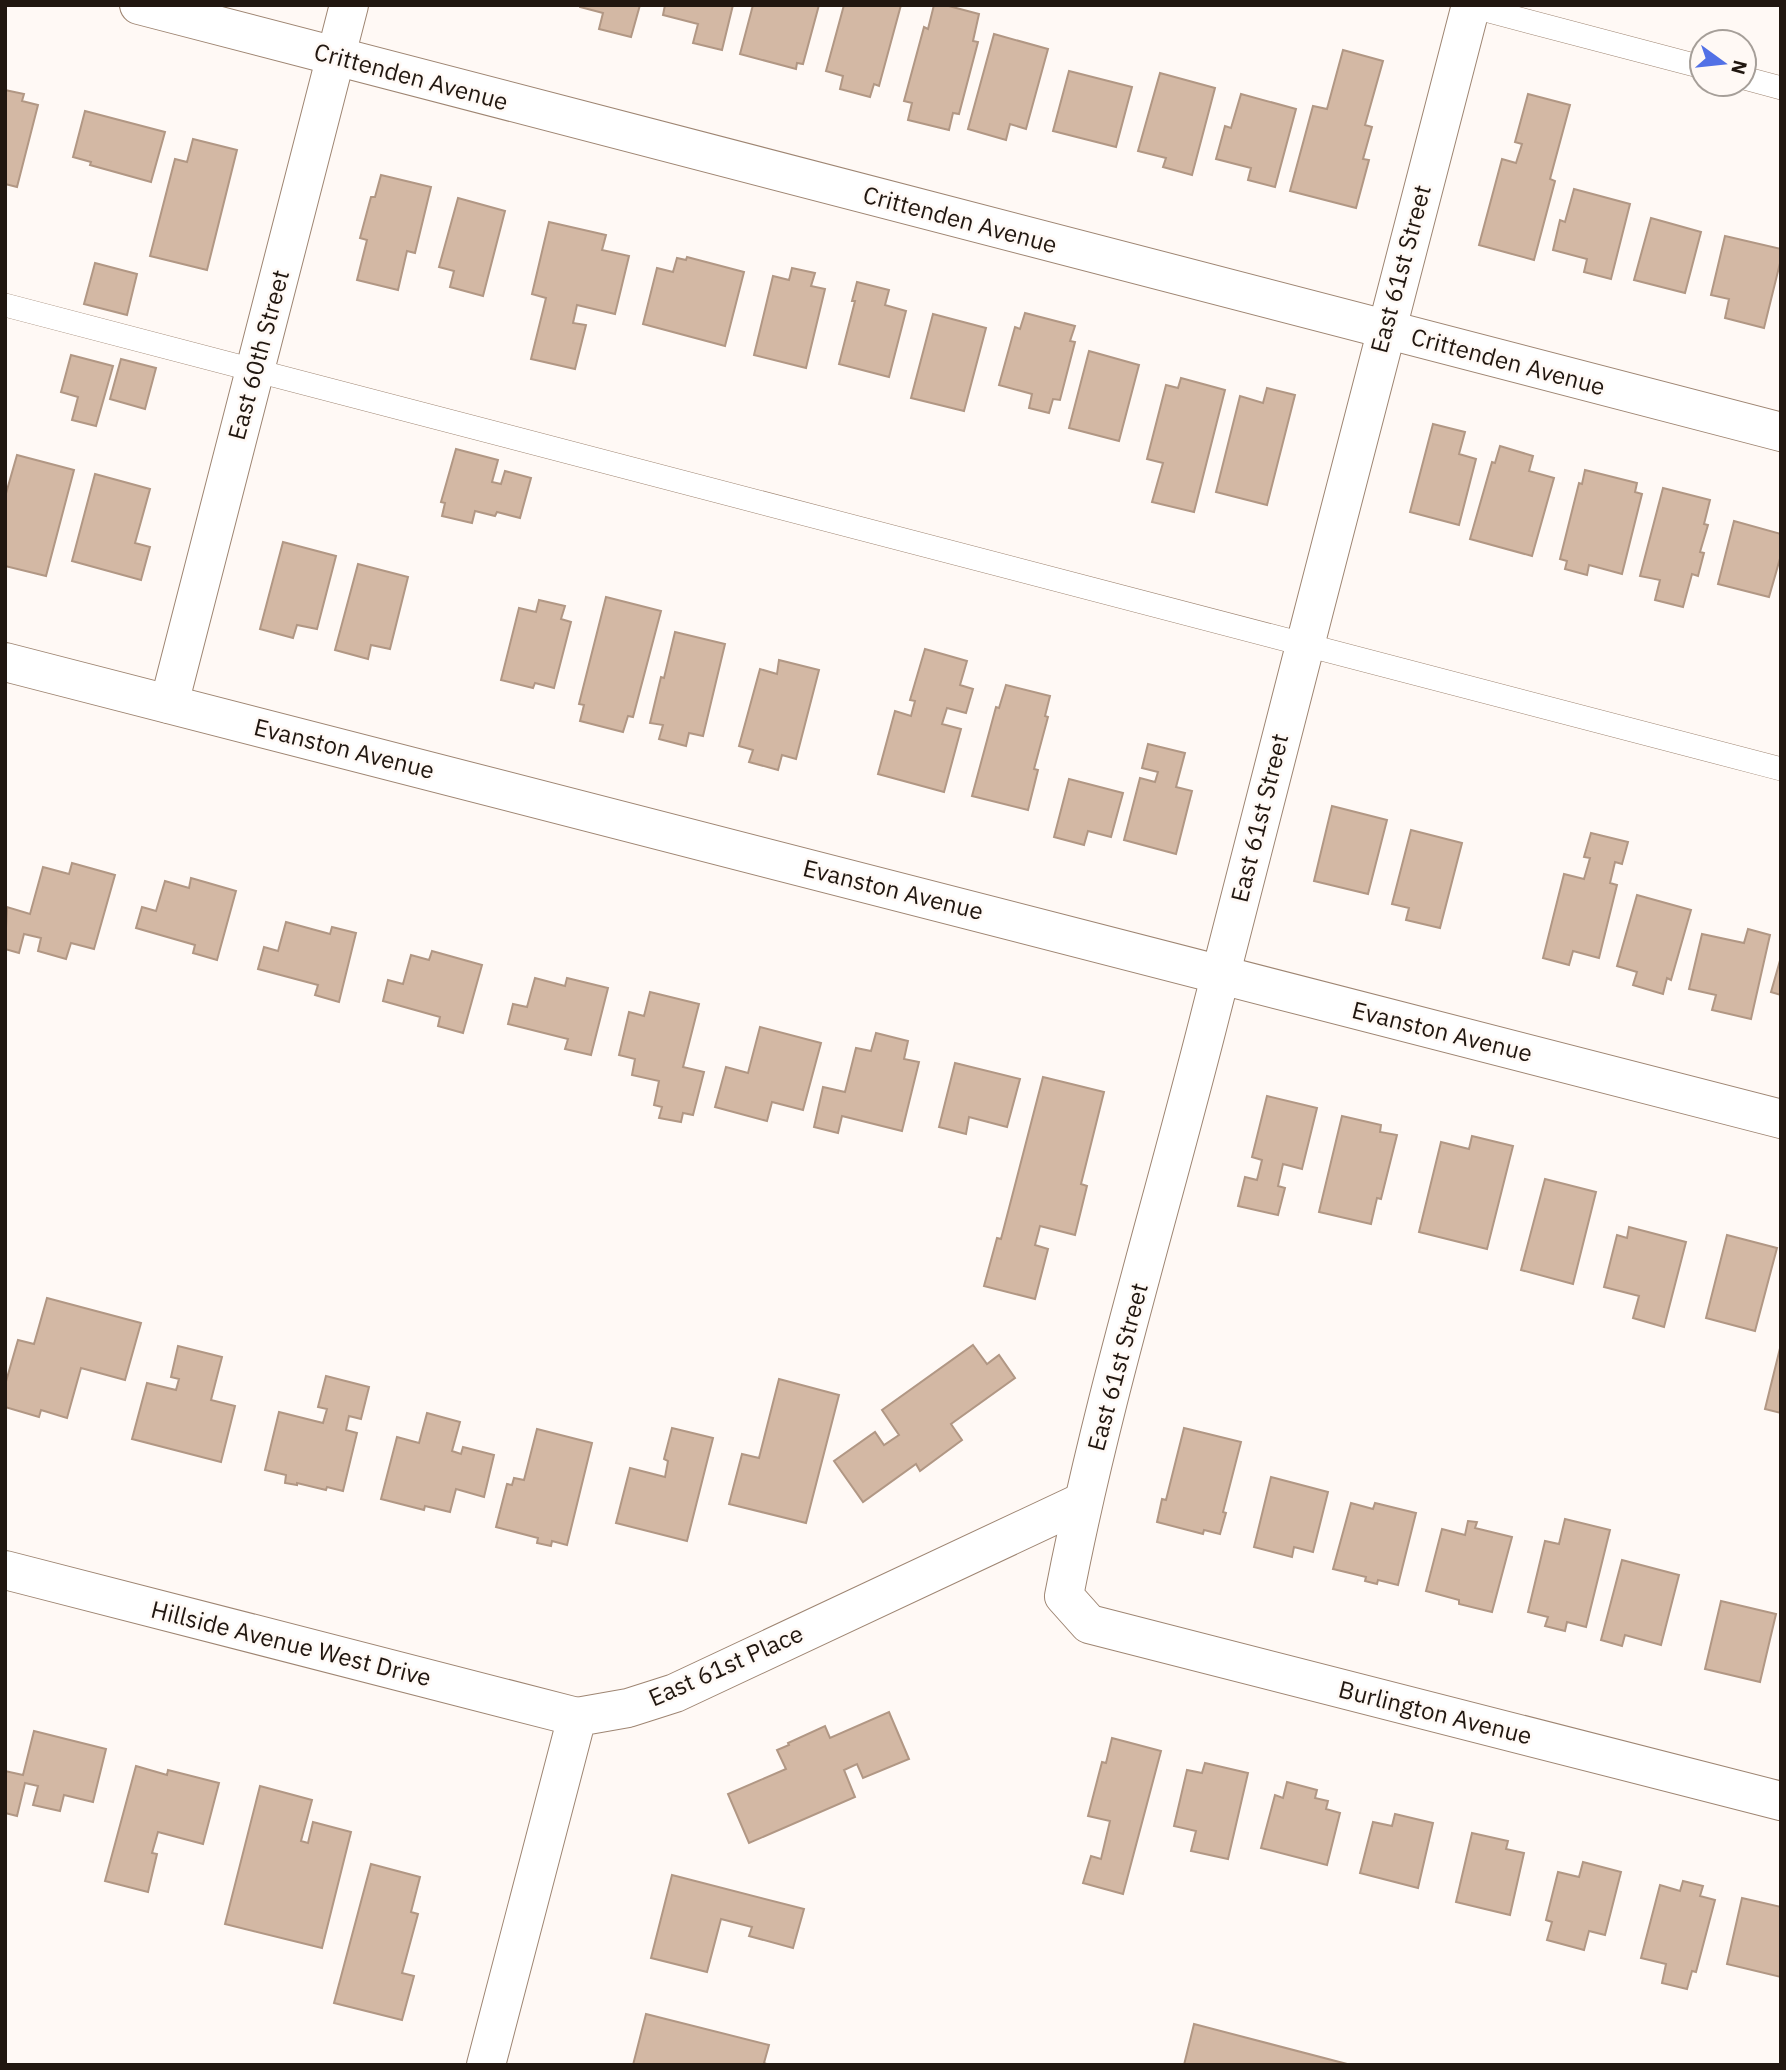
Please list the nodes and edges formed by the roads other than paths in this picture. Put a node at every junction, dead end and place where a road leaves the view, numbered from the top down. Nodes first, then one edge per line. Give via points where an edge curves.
1 (139, 5) edge
2 (349, 5) edge
3 (1469, 6) edge
4 (335, 58) junction
5 (1688, 63) edge
6 (1758, 82) edge
7 (1781, 88) edge
8 (5, 305) edge
9 (1385, 330) junction
10 (255, 369) junction
11 (1781, 432) edge
12 (1304, 646) junction
13 (5, 662) edge
14 (169, 704) junction
15 (1781, 769) edge
16 (1221, 975) junction
17 (1781, 1119) edge
18 (1082, 1502) junction
19 (5, 1570) edge
20 (1089, 1624) joint
21 (577, 1717) junction
22 (1781, 1801) edge
23 (486, 2065) edge

1 - 4 street, Crittenden Avenue
2 - 4 street, East 60th Street
3 - 5 lane
3 - 9 street, East 61st Street
4 - 9 street, Crittenden Avenue
4 - 10 street, East 60th Street
6 - 7 lane
8 - 10 lane
9 - 11 street, Crittenden Avenue
9 - 12 street, East 61st Street
10 - 12 lane
10 - 14 street, East 60th Street
12 - 15 lane
12 - 16 street, East 61st Street
13 - 14 street, Evanston Avenue
14 - 16 street, Evanston Avenue
16 - 17 street, Evanston Avenue
16 - 18 street, East 61st Street
18 - 20 street, East 61st Street via 1064,1596
18 - 21 street, East 61st Place via 675,1693
19 - 21 street, Hillside Avenue West Drive
20 - 22 street, Burlington Avenue
21 - 23 street

